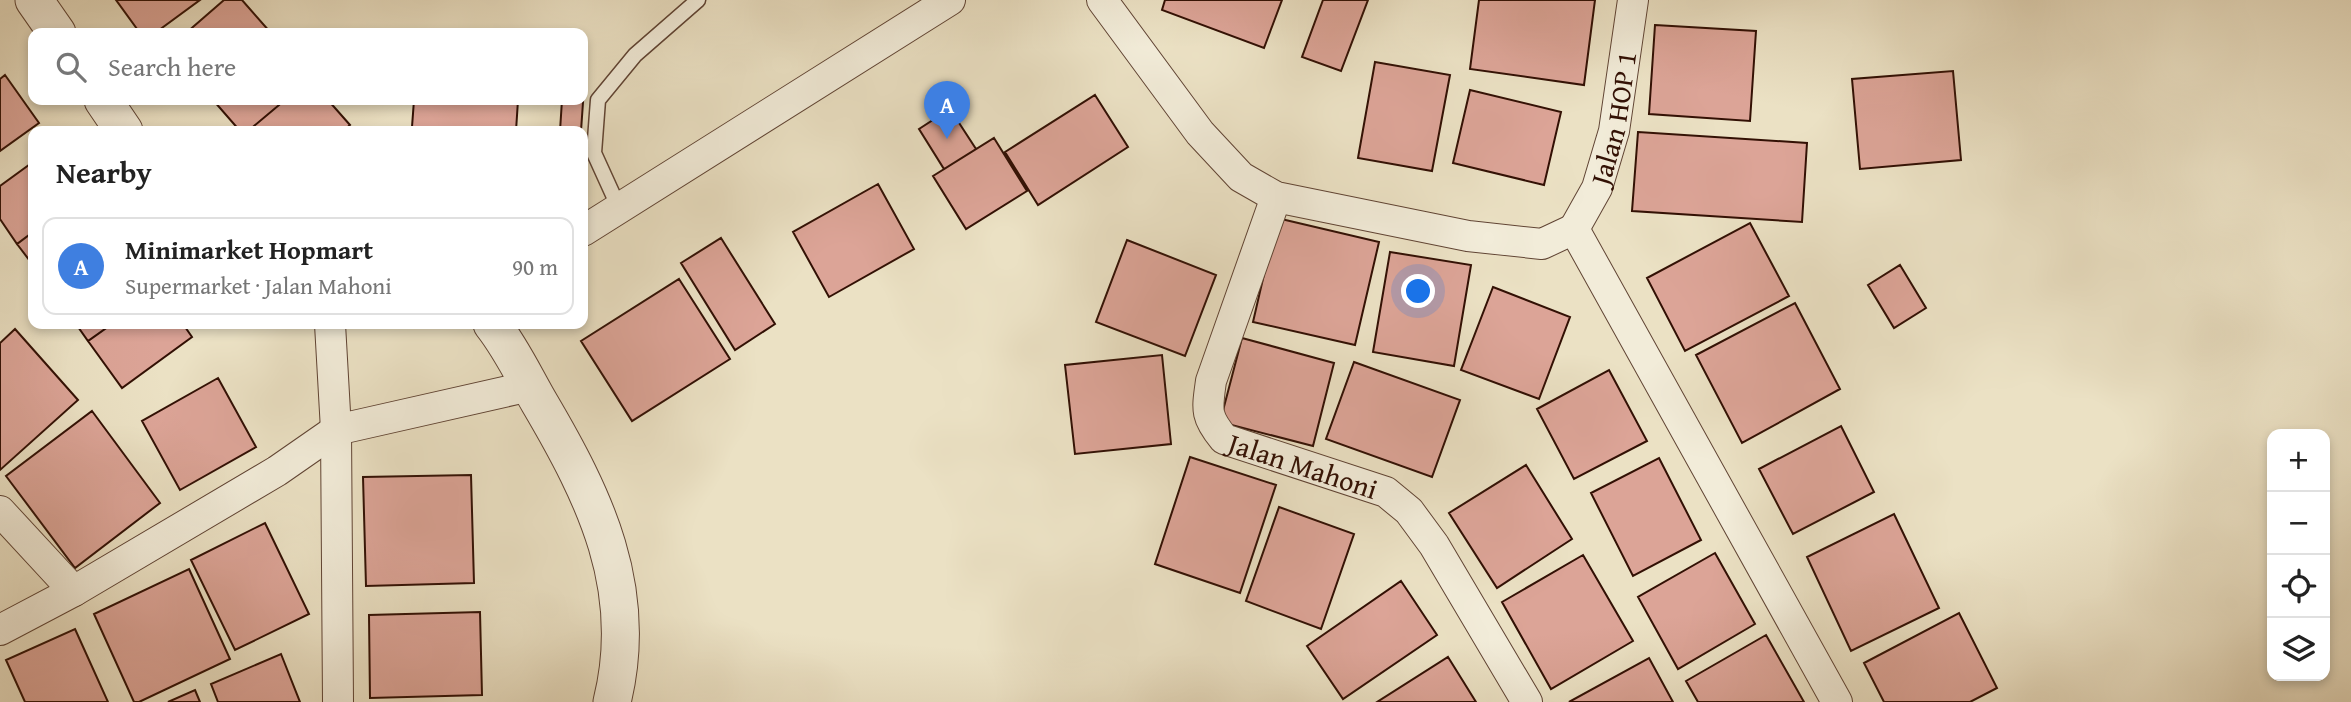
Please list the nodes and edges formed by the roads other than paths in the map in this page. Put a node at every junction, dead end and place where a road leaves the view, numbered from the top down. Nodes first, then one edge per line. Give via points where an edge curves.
1 (34, 0) edge
2 (698, 0) edge
3 (950, 0) edge
4 (1102, 0) edge
5 (1633, 0) edge
6 (54, 28) edge
7 (106, 105) edge
8 (121, 126) edge
9 (1276, 197) junction
10 (619, 208) junction
11 (588, 228) edge
12 (1574, 229) junction
13 (330, 329) edge
14 (496, 329) edge
15 (530, 386) junction
16 (336, 430) junction
17 (0, 511) edge
18 (74, 591) junction
19 (0, 630) edge
20 (338, 702) edge
21 (612, 702) edge
22 (1527, 702) edge
23 (1837, 702) edge

1 - 6 street
2 - 10 lane via 635,55 598,100 594,153
3 - 10 street
4 - 9 street via 1200,133 1241,177
5 - 12 street, Jalan HOP 1 via 1614,131 1597,188
7 - 8 street
9 - 12 street via 1480,238 1542,244
9 - 22 street, Jalan Mahoni via 1211,381 1210,422 1224,439 1386,492 1409,511
10 - 11 street
12 - 23 street
13 - 16 street
14 - 15 street
15 - 16 street
15 - 21 street via 589,496 616,579 622,642
16 - 18 street via 276,471
16 - 20 street
17 - 18 street
18 - 19 street

